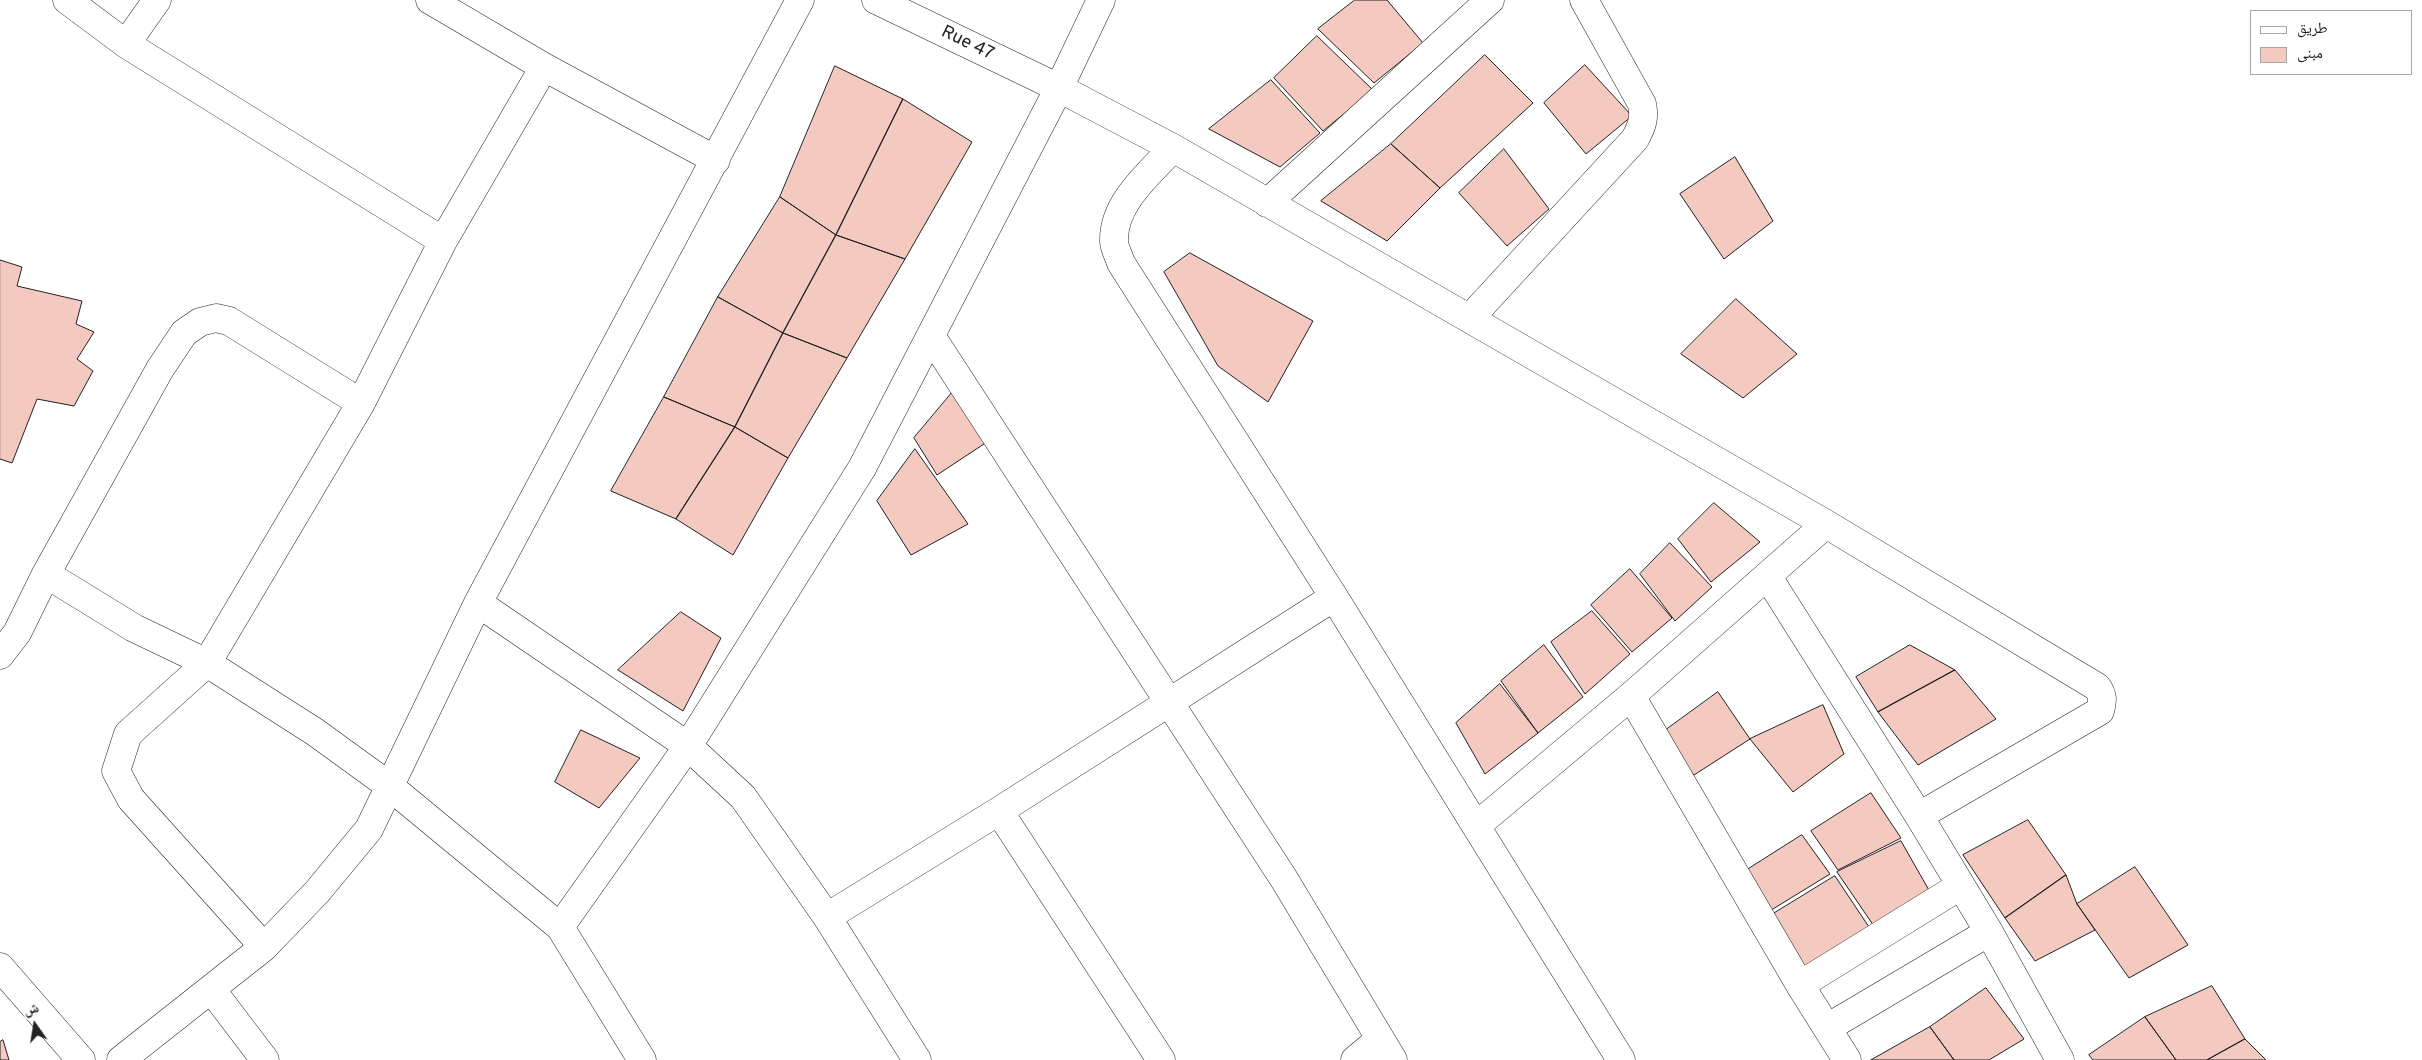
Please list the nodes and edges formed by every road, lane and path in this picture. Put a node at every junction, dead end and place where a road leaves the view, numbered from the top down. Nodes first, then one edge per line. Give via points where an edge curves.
1 (67, 0) edge
2 (157, 0) edge
3 (430, 0) edge
4 (800, 0) edge
5 (876, 0) edge
6 (1101, 0) edge
7 (1490, 0) edge
8 (1584, 0) edge
9 (126, 44) junction
10 (544, 67) junction
11 (1060, 88) junction
12 (1173, 148) junction
13 (716, 160) junction
14 (1267, 203) junction
15 (444, 240) junction
16 (1470, 318) junction
17 (931, 336) junction
18 (361, 402) junction
19 (1826, 524) junction
20 (46, 574) junction
21 (1768, 578) junction
22 (1334, 597) junction
23 (478, 603) junction
24 (0, 655) edge
25 (207, 663) junction
26 (1631, 696) junction
27 (1169, 703) junction
28 (688, 746) junction
29 (388, 785) junction
30 (999, 811) junction
31 (1919, 816) junction
32 (1476, 826) junction
33 (1960, 886) junction
34 (827, 917) junction
35 (560, 927) junction
36 (1989, 932) junction
37 (264, 947) junction
38 (0, 968) edge
39 (1800, 985) junction
40 (211, 989) junction
41 (1827, 1028) junction
42 (1386, 1050) edge
43 (81, 1060) edge
44 (121, 1060) edge
45 (265, 1060) edge
46 (642, 1060) edge
47 (917, 1060) edge
48 (1161, 1060) edge
49 (1355, 1060) edge
50 (1621, 1060) edge
51 (1847, 1060) edge
52 (2060, 1060) edge

1 - 9 street
2 - 9 street
3 - 10 street
4 - 13 street
5 - 11 street, Rue 47
6 - 11 street
7 - 14 street
8 - 16 street via 1642,104 1642,128
9 - 15 street
10 - 13 street
10 - 15 street
11 - 12 street, Rue 47
11 - 17 street
12 - 14 street, Rue 47
12 - 22 street via 1129,196 1116,221 1114,242 1121,263
13 - 23 street
14 - 16 street, Rue 47
15 - 18 street
16 - 19 street, Rue 47
17 - 27 street
17 - 28 street via 862,468
18 - 20 street via 229,321 216,318 200,322 184,333 160,369
18 - 25 street
19 - 21 street
19 - 31 street, Rue 47 via 2091,682 2102,694 2100,710 2090,717
20 - 24 street via 17,633
20 - 25 street via 134,628
21 - 26 street
21 - 31 street
22 - 27 street
22 - 32 street
23 - 28 street
23 - 29 street
25 - 29 street via 315,732
25 - 37 street via 128,734 116,771 131,800
26 - 32 street
26 - 39 street
27 - 30 street
27 - 42 street via 1284,879
28 - 34 street via 743,797
28 - 35 street
29 - 35 street
29 - 37 street via 369,828 317,892
30 - 34 street
30 - 48 street
31 - 33 street
32 - 50 street
33 - 36 street
33 - 39 street
34 - 47 street
35 - 46 street
36 - 41 street
36 - 52 street
37 - 40 street
38 - 43 street
39 - 41 street
40 - 44 street
40 - 45 street
41 - 51 street
42 - 49 street

